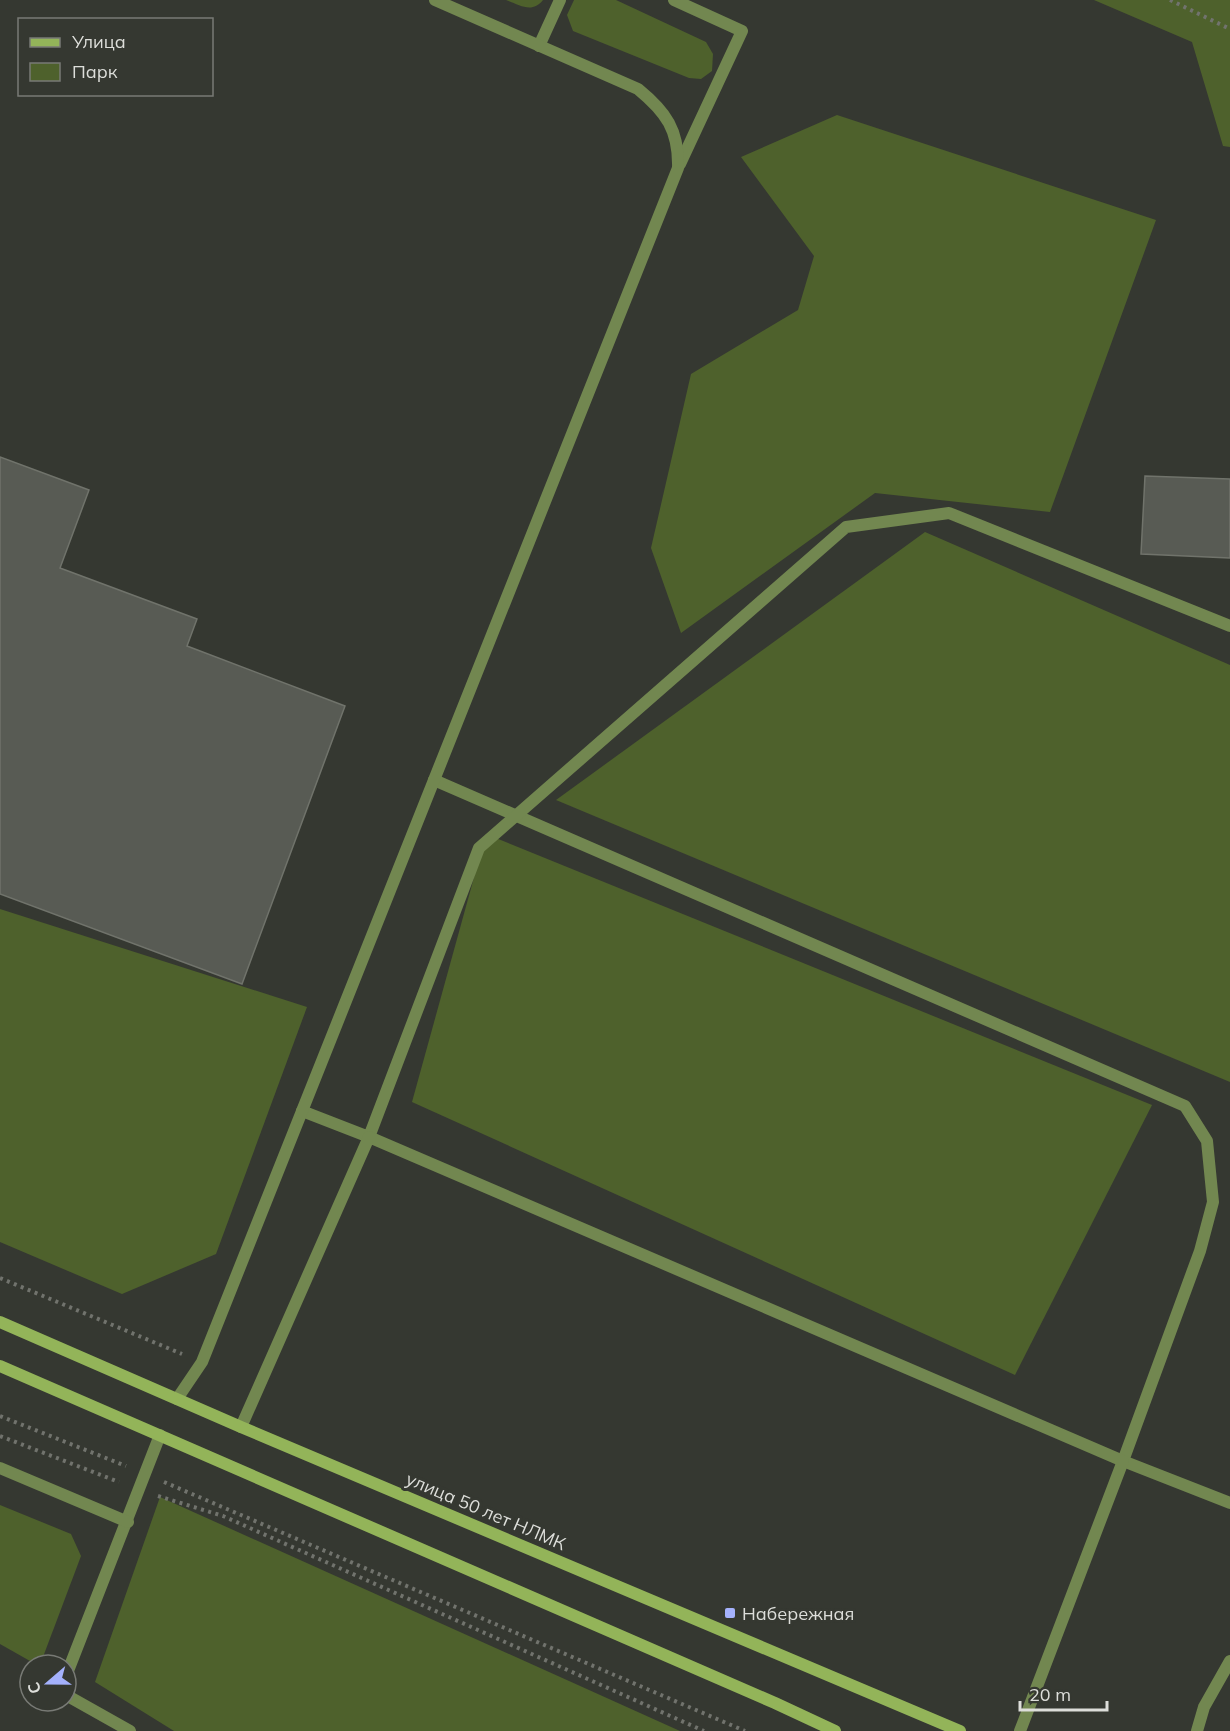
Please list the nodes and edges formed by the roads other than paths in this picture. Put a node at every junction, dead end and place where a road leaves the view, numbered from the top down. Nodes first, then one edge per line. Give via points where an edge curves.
1 (435, 0) edge
2 (560, 0) edge
3 (674, 0) edge
4 (539, 46) junction
5 (678, 168) junction
6 (1230, 626) edge
7 (434, 780) junction
8 (515, 816) junction
9 (302, 1111) junction
10 (369, 1137) junction
11 (0, 1322) edge
12 (0, 1366) edge
13 (177, 1399) junction
14 (241, 1427) junction
15 (160, 1435) junction
16 (1123, 1461) junction
17 (0, 1468) edge
18 (1230, 1503) edge
19 (128, 1522) junction
20 (75, 1653) edge
21 (1230, 1660) edge
22 (78, 1702) edge
23 (130, 1731) edge
24 (836, 1731) edge
25 (960, 1731) edge
26 (1020, 1731) edge
27 (1197, 1731) edge

1 - 4 street
2 - 4 street
3 - 5 street via 742,31
4 - 5 street via 633,86 651,100 672,128
5 - 7 street
6 - 8 street via 949,513 846,527
7 - 8 street
7 - 9 street
8 - 10 street via 479,848
8 - 16 street via 1185,1106 1207,1141 1213,1202 1200,1251
9 - 10 street
9 - 13 street via 202,1362
10 - 14 street
10 - 16 street
11 - 13 main road, улица 50 лет НЛМК
12 - 15 main road
13 - 14 main road, улица 50 лет НЛМК
14 - 25 main road, улица 50 лет НЛМК
15 - 19 street
15 - 24 main road
16 - 18 street
16 - 26 street
17 - 19 street
19 - 20 street
21 - 27 street via 1204,1707
22 - 23 street

